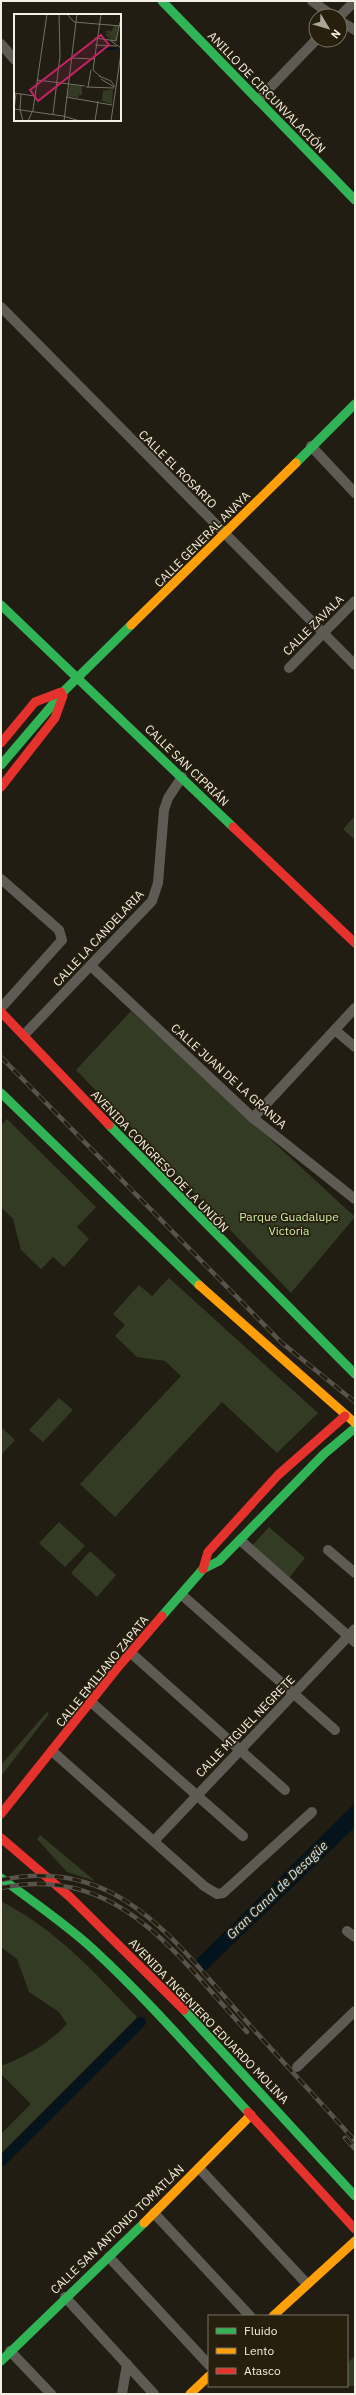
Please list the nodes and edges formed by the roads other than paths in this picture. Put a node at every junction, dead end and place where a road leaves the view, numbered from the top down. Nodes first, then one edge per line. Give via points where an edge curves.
1 (162, 1) edge
2 (312, 1) edge
3 (322, 8) edge
4 (1, 44) edge
5 (308, 48) edge
6 (14, 59) edge
7 (258, 100) junction
8 (355, 200) edge
9 (1, 307) edge
10 (355, 404) edge
11 (311, 446) junction
12 (355, 493) edge
13 (225, 535) junction
14 (355, 601) edge
15 (1, 605) edge
16 (324, 633) junction
17 (355, 665) edge
18 (289, 668) dead end
19 (79, 678) junction
20 (65, 690) junction
21 (1, 743) edge
22 (1, 765) edge
23 (182, 777) junction
24 (1, 787) edge
25 (1, 879) edge
26 (355, 943) edge
27 (91, 966) junction
28 (1, 1008) edge
29 (355, 1008) edge
30 (1, 1012) edge
31 (335, 1030) junction
32 (24, 1035) junction
33 (355, 1047) edge
34 (1, 1093) edge
35 (253, 1118) junction
36 (355, 1199) edge
37 (355, 1374) edge
38 (345, 1416) junction
39 (355, 1423) edge
40 (355, 1428) edge
41 (240, 1540) junction
42 (328, 1550) dead end
43 (203, 1569) junction
44 (355, 1573) edge
45 (182, 1595) junction
46 (353, 1636) edge
47 (131, 1653) junction
48 (295, 1694) junction
49 (91, 1702) junction
50 (335, 1730) dead end
51 (240, 1749) junction
52 (52, 1751) junction
53 (22, 1789) junction
54 (285, 1790) dead end
55 (197, 1794) junction
56 (1, 1800) edge
57 (312, 1812) dead end
58 (1, 1814) edge
59 (243, 1836) dead end
60 (1, 1838) edge
61 (154, 1841) junction
62 (1, 1878) edge
63 (355, 2011) edge
64 (297, 2067) dead end
65 (251, 2115) junction
66 (199, 2168) junction
67 (340, 2179) junction
68 (355, 2188) edge
69 (355, 2196) edge
70 (154, 2213) junction
71 (355, 2229) edge
72 (355, 2241) edge
73 (109, 2257) junction
74 (307, 2284) junction
75 (65, 2297) junction
76 (249, 2315) edge
77 (274, 2315) edge
78 (10, 2351) junction
79 (1, 2361) edge
80 (127, 2364) junction
81 (208, 2364) edge
82 (208, 2377) edge
83 (51, 2394) edge
84 (122, 2394) edge
85 (154, 2394) edge
86 (190, 2394) edge

1 - 7 street, ANILLO DE CIRCUNVALACIÓN
2 - 3 street
4 - 6 street
5 - 7 street
7 - 8 street, ANILLO DE CIRCUNVALACIÓN
9 - 13 street, CALLE EL ROSARIO
10 - 11 street, CALLE GENERAL ANAYA
11 - 12 street
11 - 13 street, CALLE GENERAL ANAYA
13 - 16 street, CALLE EL ROSARIO
13 - 19 street, CALLE GENERAL ANAYA
14 - 16 street, CALLE ZAVALA
15 - 19 street, CALLE SAN CIPRIÁN
16 - 17 street, CALLE EL ROSARIO
16 - 18 street, CALLE ZAVALA
19 - 20 street, CALLE GENERAL ANAYA
19 - 23 street, CALLE SAN CIPRIÁN
20 - 21 street, CALLE GENERAL ANAYA via 35,702
20 - 22 street, CALLE GENERAL ANAYA
20 - 24 street, CALLE GENERAL ANAYA via 55,718
23 - 26 street, CALLE SAN CIPRIÁN
23 - 27 street, CALLE LA CANDELARIA via 168,798 164,810 158,883 152,900
25 - 28 street via 59,930 62,940
27 - 32 street, CALLE LA CANDELARIA
27 - 35 street, CALLE JUAN DE LA GRANJA
29 - 31 street
30 - 32 street, AVENIDA CONGRESO DE LA UNIÓN
31 - 33 street
31 - 35 street
32 - 37 street, AVENIDA CONGRESO DE LA UNIÓN via 152,1171
34 - 38 street via 98,1190 235,1319
35 - 36 street, CALLE JUAN DE LA GRANJA
38 - 39 street
38 - 43 street, CALLE EMILIANO ZAPATA via 288,1465 268,1486 208,1552
40 - 41 street, CALLE EMILIANO ZAPATA via 324,1454
41 - 43 street, CALLE EMILIANO ZAPATA via 219,1561
41 - 46 street
42 - 44 street
43 - 45 street, CALLE EMILIANO ZAPATA
45 - 47 street, CALLE EMILIANO ZAPATA
45 - 48 street
46 - 48 street, CALLE MIGUEL NEGRETE
47 - 49 street, CALLE EMILIANO ZAPATA
47 - 51 street
48 - 50 street
48 - 51 street, CALLE MIGUEL NEGRETE
49 - 52 street, CALLE EMILIANO ZAPATA
49 - 55 street
51 - 54 street
51 - 55 street, CALLE MIGUEL NEGRETE
52 - 53 street, CALLE EMILIANO ZAPATA
52 - 61 street
53 - 56 street, CALLE EMILIANO ZAPATA
53 - 58 street, CALLE EMILIANO ZAPATA
55 - 59 street
55 - 61 street, CALLE MIGUEL NEGRETE
57 - 61 street via 223,1893 217,1894 204,1886
60 - 67 street, AVENIDA INGENIERO EDUARDO MOLINA via 52,1880 157,1981
62 - 65 street via 63,1924 140,1997
63 - 64 street
65 - 66 street, CALLE SAN ANTONIO TOMATLÁN
65 - 71 street
66 - 70 street, CALLE SAN ANTONIO TOMATLÁN
66 - 74 street
67 - 68 street
67 - 69 street, AVENIDA INGENIERO EDUARDO MOLINA
70 - 73 street, CALLE SAN ANTONIO TOMATLÁN
70 - 76 street
72 - 74 street
73 - 75 street, CALLE SAN ANTONIO TOMATLÁN
73 - 81 street
74 - 77 street
75 - 78 street, CALLE SAN ANTONIO TOMATLÁN
75 - 80 street
78 - 79 street, CALLE SAN ANTONIO TOMATLÁN
78 - 83 street
80 - 84 street
80 - 85 street
82 - 86 street

